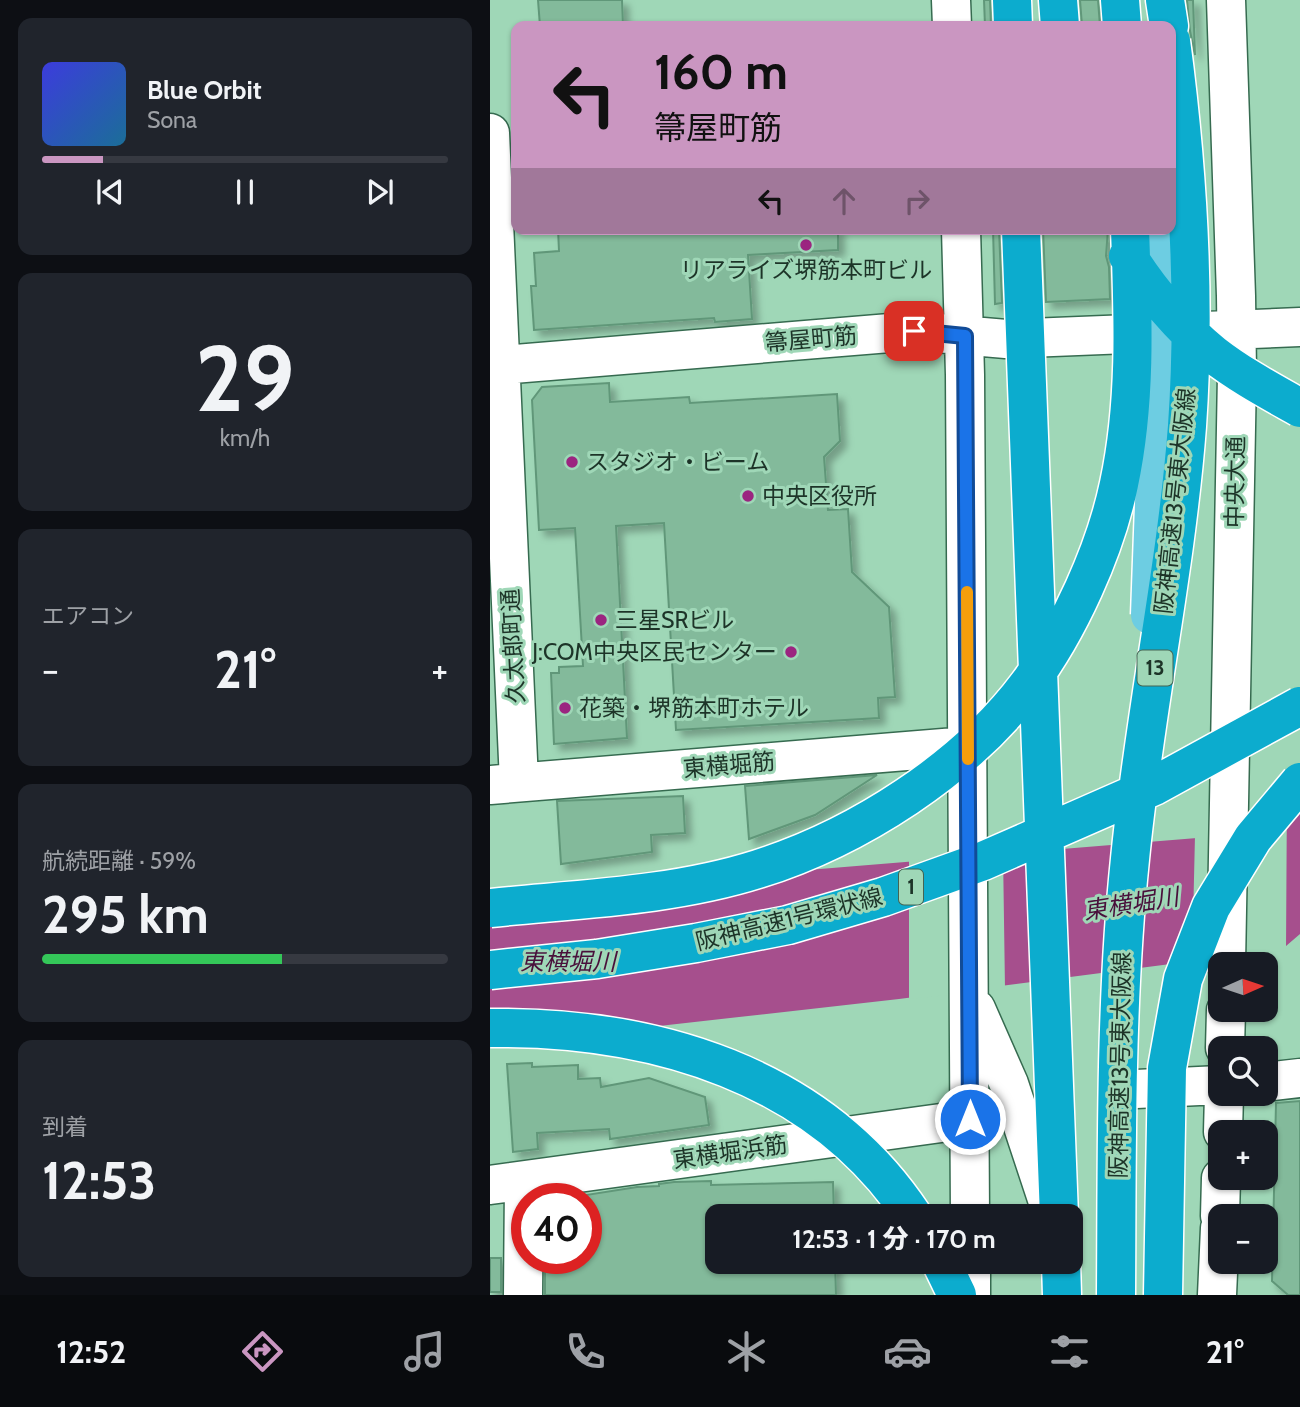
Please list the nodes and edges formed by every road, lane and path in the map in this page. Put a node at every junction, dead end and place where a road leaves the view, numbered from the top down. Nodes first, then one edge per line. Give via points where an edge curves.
1 (951, 0) edge
2 (1012, 0) edge
3 (1058, 0) edge
4 (1121, 0) edge
5 (1165, 0) edge
6 (1226, 0) edge
7 (952, 21) edge
8 (1013, 21) edge
9 (1060, 21) edge
10 (1122, 21) edge
11 (1168, 21) edge
12 (1176, 96) edge
13 (490, 133) edge
14 (961, 235) edge
15 (1022, 235) edge
16 (1022, 235) edge
17 (1115, 235) edge
18 (1130, 235) edge
19 (1164, 235) edge
20 (1300, 327) edge
21 (1236, 329) junction
22 (965, 336) junction
23 (495, 365) edge
24 (1300, 408) edge
25 (1300, 706) edge
26 (1300, 716) edge
27 (1231, 726) junction
28 (968, 746) junction
29 (1300, 782) edge
30 (505, 783) edge
31 (490, 908) edge
32 (1226, 952) edge
33 (490, 970) edge
34 (970, 994) junction
35 (1054, 1027) dead end
36 (490, 1028) edge
37 (1135, 1051) dead end
38 (1300, 1078) edge
39 (1278, 1081) edge
40 (1208, 1086) edge
41 (1136, 1089) dead end
42 (970, 1119) junction
43 (507, 1184) edge
44 (905, 1204) edge
45 (970, 1204) edge
46 (1051, 1204) edge
47 (1054, 1204) edge
48 (947, 1274) edge
49 (971, 1274) edge
50 (1061, 1274) edge
51 (1218, 1274) edge
52 (523, 1295) edge
53 (957, 1295) edge
54 (971, 1295) edge
55 (1062, 1295) edge
56 (1116, 1295) edge
57 (1163, 1295) edge
58 (1217, 1295) edge

1 - 7 street
2 - 8 highway
3 - 9 highway
4 - 10 highway
5 - 11 highway
6 - 21 street, 中央大通
12 - 56 highway, 阪神高速13号東大阪線 / 13, bridge via 1191,260 1189,396 1123,923
13 - 23 street, 久太郎町通
14 - 22 street
15 - 35 main road, bridge
16 - 47 highway, bridge
17 - 24 highway, bridge via 1168,310 1212,353
18 - 31 highway, bridge via 1132,365 1126,438 1119,484 1099,555 1069,618 1028,685 983,735 878,815 820,846 757,870 684,886
19 - 37 main road, bridge
20 - 21 street, 箒屋町筋
21 - 22 street, 箒屋町筋 via 1006,339
21 - 27 street, 中央大通
22 - 23 street, 箒屋町筋 via 914,331
22 - 28 street
23 - 30 street, 久太郎町通
25 - 33 highway, 阪神高速1号環状線 / 1, bridge via 1142,791 983,861 883,897 788,925 696,943
26 - 27 street via 1282,723
27 - 32 street, 中央大通, bridge
28 - 30 street, 東横堀筋
28 - 34 street
29 - 57 highway, bridge via 1253,838 1211,906 1183,979 1167,1068
34 - 42 street
34 - 46 street via 1009,1084
36 - 44 highway, bridge via 535,1027 615,1036 687,1052 738,1072 828,1125 869,1161
38 - 39 street
40 - 41 street
42 - 43 street, 東横堀浜筋
42 - 45 street
43 - 52 street
48 - 53 highway
49 - 54 street
50 - 55 highway
51 - 58 street

